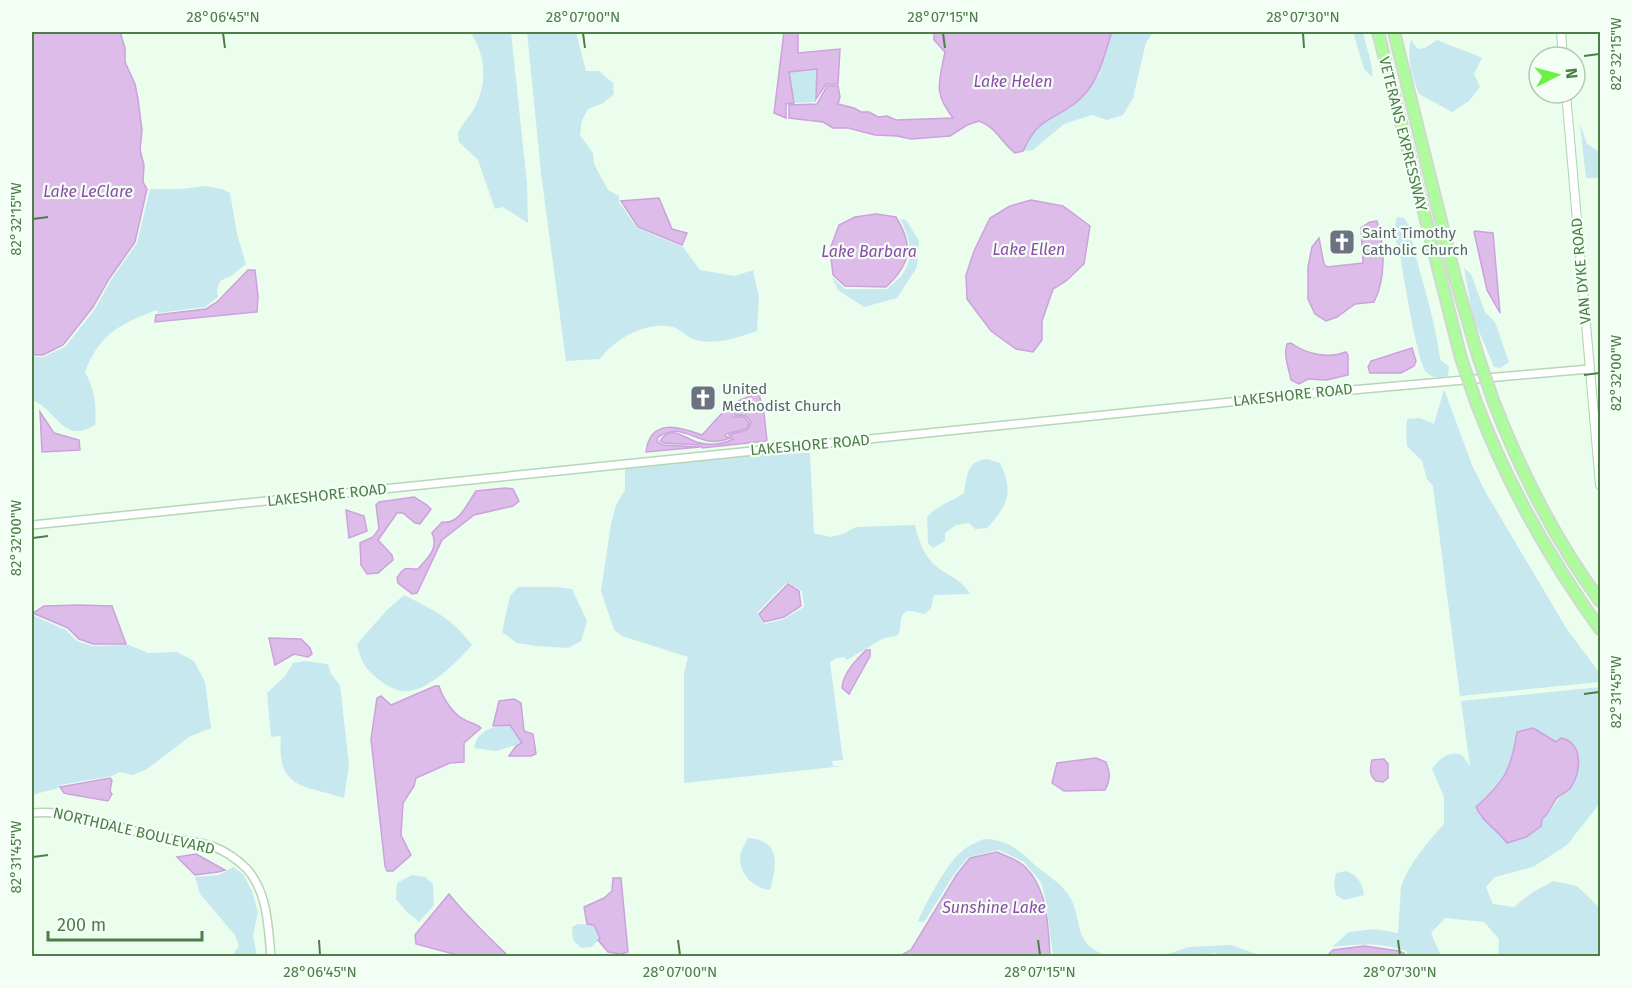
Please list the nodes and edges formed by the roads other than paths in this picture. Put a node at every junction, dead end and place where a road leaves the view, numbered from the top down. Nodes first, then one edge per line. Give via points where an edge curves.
1 (1378, 32) edge
2 (1394, 32) edge
3 (1567, 105) edge
4 (1589, 369) junction
5 (1600, 485) edge
6 (32, 525) edge
7 (1599, 598) edge
8 (1600, 628) edge
9 (32, 813) edge
10 (272, 957) edge

1 - 8 highway, VETERANS EXPRESSWAY, bridge via 1461,358 1476,402 1522,505 1563,576
2 - 7 highway, VETERANS EXPRESSWAY, bridge via 1466,317 1493,400 1536,495
3 - 4 main road, VAN DYKE ROAD
4 - 5 main road, VAN DYKE ROAD
4 - 6 street, LAKESHORE ROAD via 1329,392
9 - 10 street, NORTHDALE BOULEVARD via 61,812 151,836 201,843 233,857 248,870 259,888

